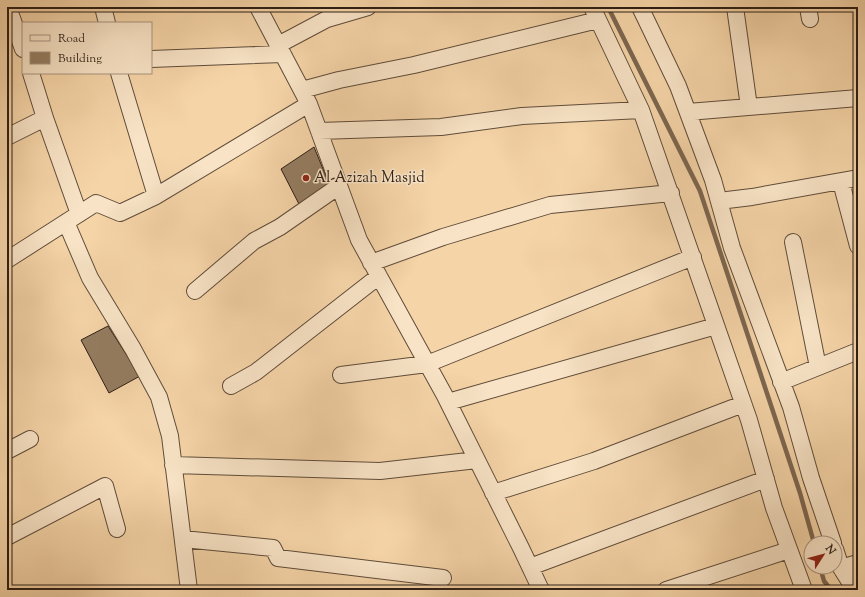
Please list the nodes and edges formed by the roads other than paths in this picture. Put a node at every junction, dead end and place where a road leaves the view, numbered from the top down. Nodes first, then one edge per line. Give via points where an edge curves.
1 (8, 7) edge
2 (103, 7) edge
3 (258, 7) edge
4 (368, 7) edge
5 (640, 7) edge
6 (736, 7) edge
7 (595, 14) edge
8 (107, 22) edge
9 (22, 46) edge
10 (280, 49) junction
11 (152, 59) edge
12 (31, 74) edge
13 (119, 74) edge
14 (306, 97) junction
15 (858, 98) edge
16 (749, 107) junction
17 (641, 110) junction
18 (688, 112) junction
19 (45, 118) junction
20 (319, 131) junction
21 (7, 137) edge
22 (858, 178) edge
23 (841, 182) junction
24 (339, 186) junction
25 (671, 193) junction
26 (156, 196) junction
27 (719, 201) junction
28 (73, 218) junction
29 (793, 242) dead end
30 (858, 246) edge
31 (693, 257) junction
32 (7, 260) edge
33 (375, 269) junction
34 (195, 291) dead end
35 (716, 326) junction
36 (858, 351) edge
37 (427, 364) junction
38 (818, 368) junction
39 (341, 375) dead end
40 (781, 382) junction
41 (231, 386) dead end
42 (448, 402) junction
43 (743, 404) junction
44 (30, 439) dead end
45 (7, 451) edge
46 (477, 460) junction
47 (173, 465) junction
48 (766, 479) junction
49 (493, 493) junction
50 (117, 529) dead end
51 (830, 535) edge
52 (7, 536) edge
53 (183, 538) junction
54 (789, 550) junction
55 (858, 563) edge
56 (530, 567) junction
57 (843, 567) edge
58 (843, 571) edge
59 (443, 578) dead end
60 (189, 590) edge
61 (540, 590) edge
62 (666, 590) edge
63 (804, 590) edge
64 (855, 590) edge

1 - 9 street
2 - 8 street
3 - 10 street
4 - 10 street via 327,19
5 - 18 street
6 - 16 street
7 - 14 street via 414,65 339,80
7 - 17 street
10 - 11 street
10 - 14 street
12 - 19 street
13 - 26 street
14 - 20 street
14 - 26 street
15 - 16 street
16 - 18 street
17 - 20 street via 522,116 440,128
17 - 25 street
18 - 27 street
19 - 21 street
19 - 28 street
20 - 24 street
22 - 23 street
23 - 27 street
23 - 30 street
24 - 33 street via 359,240
24 - 34 street via 280,227 254,241
25 - 31 street
25 - 33 street via 550,205 443,237
26 - 28 street via 120,213 96,203
27 - 40 street via 732,248
28 - 32 street
28 - 47 street via 90,278 160,397 170,436
29 - 38 street
31 - 35 street
31 - 37 street
33 - 37 street
33 - 41 street via 256,372
35 - 42 street
35 - 43 street
36 - 38 street
37 - 39 street
37 - 42 street
38 - 40 street
40 - 51 street
42 - 46 street
43 - 48 street
43 - 49 street via 594,461
44 - 45 street
46 - 47 street via 380,470
46 - 49 street
47 - 53 street
48 - 54 street
48 - 56 street
49 - 56 street
50 - 52 street via 106,486
53 - 59 street via 273,548 278,558
53 - 60 street
54 - 62 street
54 - 63 street
55 - 57 street
56 - 61 street
58 - 64 street

